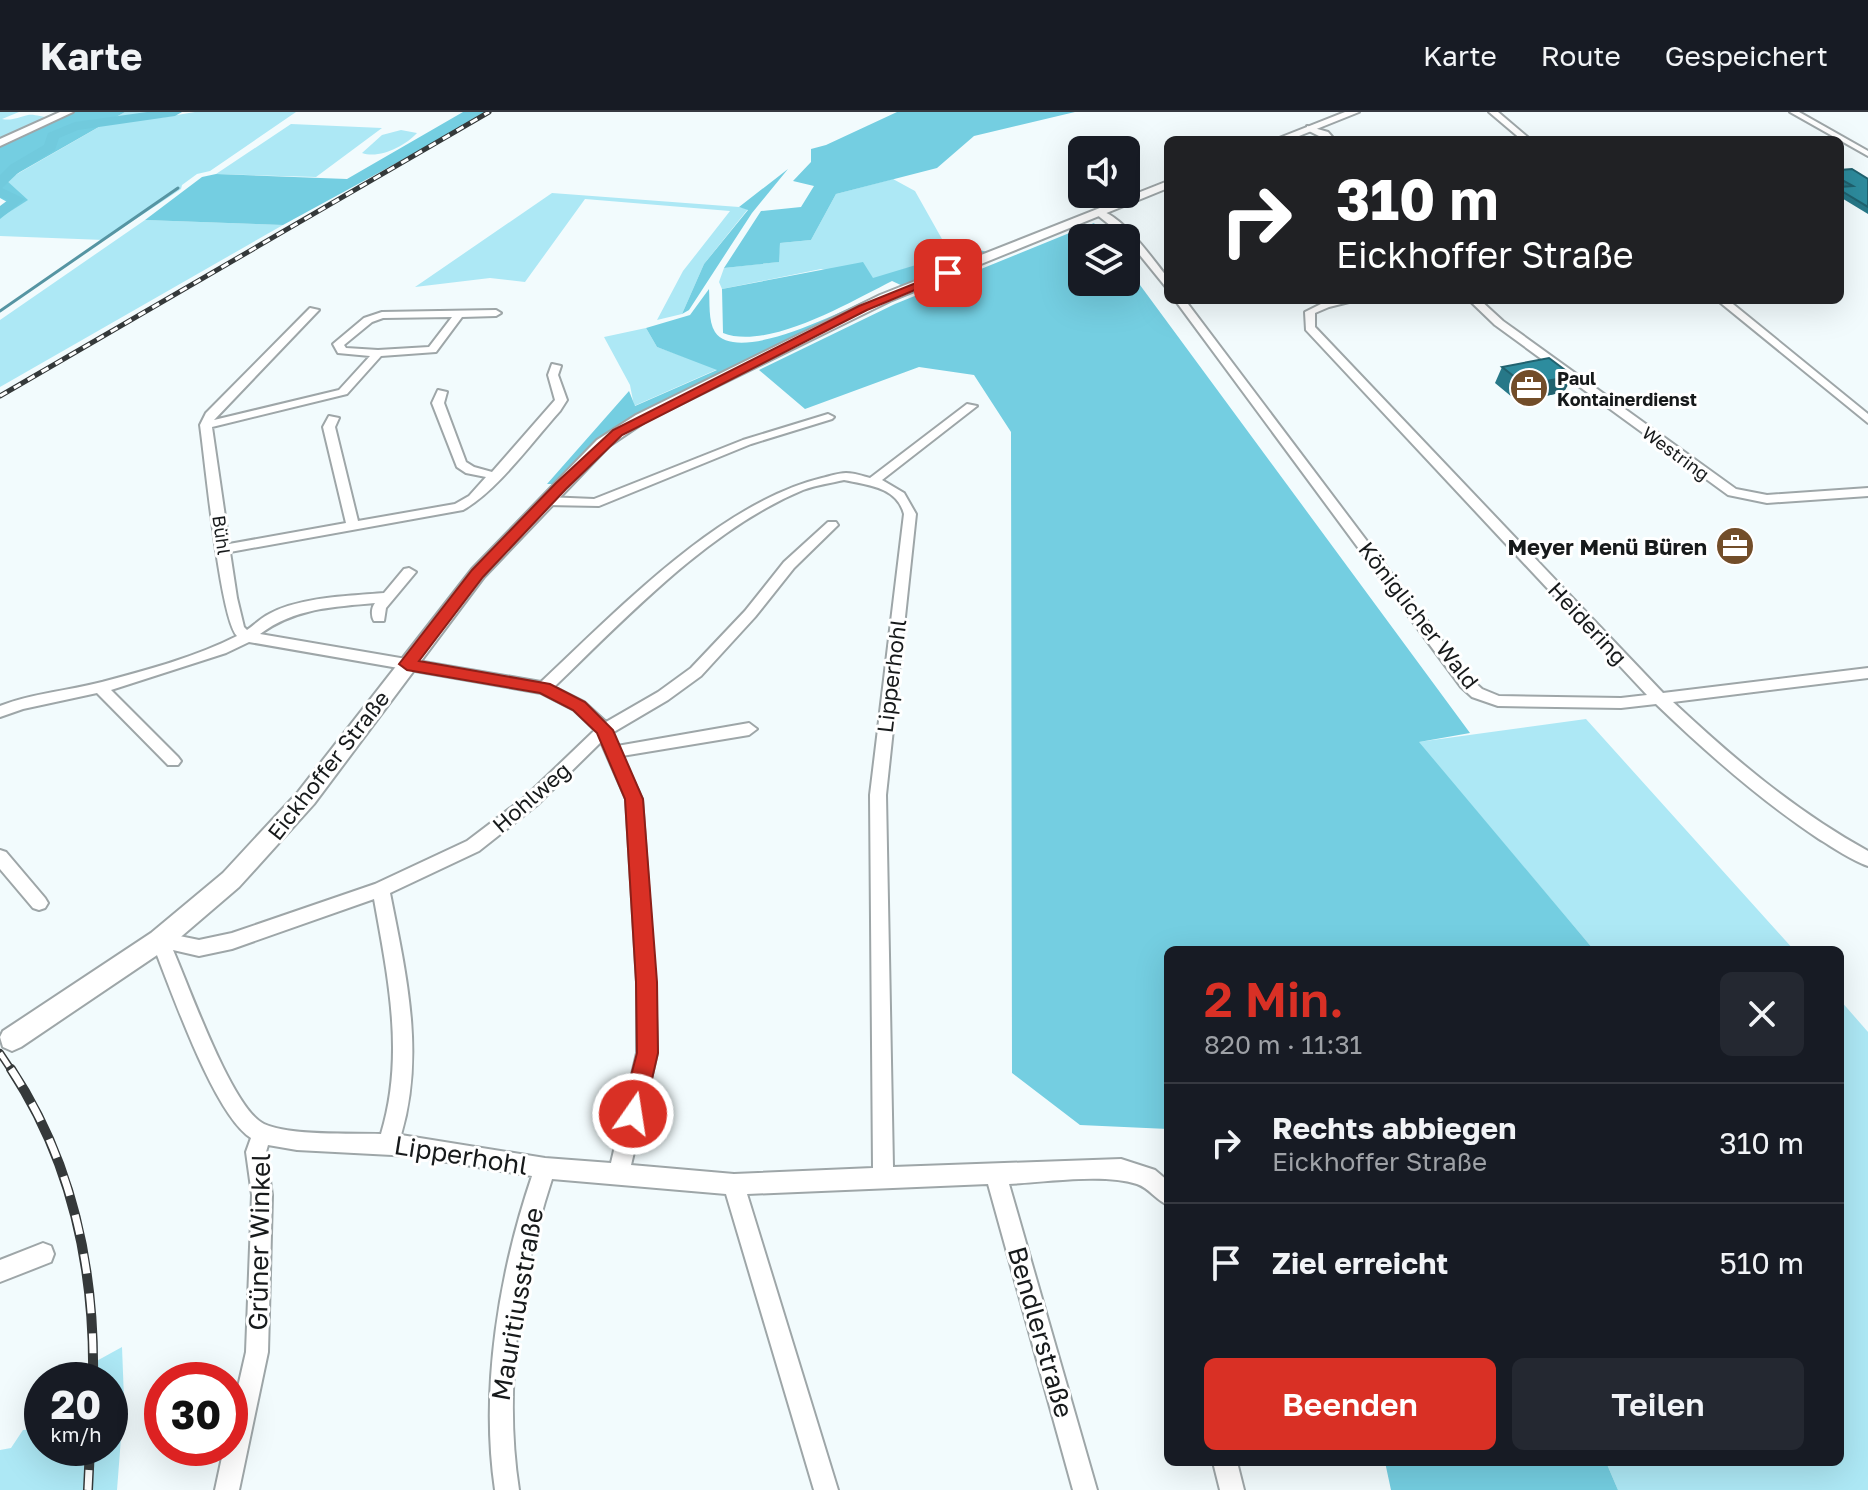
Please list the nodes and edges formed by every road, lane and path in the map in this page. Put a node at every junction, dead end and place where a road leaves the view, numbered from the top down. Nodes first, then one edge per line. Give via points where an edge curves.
1 (68, 112) edge
2 (1354, 112) edge
3 (1493, 112) edge
4 (1794, 112) edge
5 (1310, 128) junction
6 (1289, 136) edge
7 (1327, 136) edge
8 (1522, 136) edge
9 (1836, 136) edge
10 (1844, 140) edge
11 (0, 143) edge
12 (1868, 154) edge
13 (1164, 186) edge
14 (1099, 212) junction
15 (1164, 279) edge
16 (1183, 304) edge
17 (1327, 304) edge
18 (1479, 304) edge
19 (1727, 304) edge
20 (314, 310) dead end
21 (496, 313) dead end
22 (459, 314) junction
23 (378, 353) junction
24 (556, 366) dead end
25 (442, 392) dead end
26 (971, 406) dead end
27 (828, 417) dead end
28 (333, 418) dead end
29 (1868, 420) edge
30 (206, 425) junction
31 (495, 476) junction
32 (875, 480) junction
33 (1868, 492) edge
34 (546, 501) junction
35 (832, 525) dead end
36 (353, 527) junction
37 (224, 549) junction
38 (409, 572) dead end
39 (387, 597) junction
40 (379, 618) dead end
41 (247, 637) junction
42 (407, 664) junction
43 (1868, 673) edge
44 (103, 687) junction
45 (544, 688) junction
46 (1658, 697) junction
47 (0, 712) edge
48 (749, 729) dead end
49 (604, 730) junction
50 (614, 752) junction
51 (173, 761) dead end
52 (0, 857) edge
53 (1868, 859) edge
54 (381, 889) junction
55 (39, 903) dead end
56 (160, 940) junction
57 (12, 1039) dead end
58 (262, 1134) junction
59 (388, 1144) junction
60 (545, 1168) junction
61 (618, 1175) junction
62 (996, 1175) junction
63 (883, 1178) junction
64 (734, 1184) junction
65 (1164, 1191) edge
66 (43, 1254) dead end
67 (0, 1271) edge
68 (1226, 1466) edge
69 (227, 1490) edge
70 (507, 1490) edge
71 (826, 1490) edge
72 (1085, 1490) edge
73 (1232, 1490) edge

1 - 11 main road
2 - 5 main road
3 - 8 street
4 - 9 street
5 - 6 main road
5 - 7 street
10 - 12 street
13 - 14 main road, Eickhoffer Straße
14 - 15 street via 1121,228
14 - 34 main road, Eickhoffer Straße via 885,298 641,418 603,443
16 - 46 street, Königlicher Wald via 1471,688 1498,701 1621,703
17 - 46 street, Heidering via 1310,312 1310,328
18 - 33 street, Westring via 1732,492 1767,499
19 - 29 street
20 - 30 street
21 - 22 street
22 - 23 street via 432,350
22 - 23 street via 382,315 338,344 342,351
23 - 30 street via 343,392
24 - 31 street via 553,375 561,400
25 - 31 street via 438,403 461,464
26 - 32 street
27 - 34 street via 747,442 605,500
28 - 36 street via 329,427
30 - 37 street, Bühl
31 - 36 street via 459,507
32 - 45 street via 842,476 811,483 731,523
32 - 63 street, Lipperhohl via 909,504 910,514 878,795
34 - 42 main road, Eickhoffer Straße via 478,573
35 - 49 street, Hohlweg via 789,565 696,672
36 - 37 street
37 - 41 street, Bühl via 238,629
38 - 39 street
39 - 40 street
39 - 41 street via 293,610
41 - 42 street
41 - 44 street
42 - 45 street
42 - 56 main road, Eickhoffer Straße via 269,841
43 - 46 street, Königlicher Wald
44 - 47 street
44 - 51 street via 104,694
45 - 49 street via 579,706
46 - 53 street, Heidering via 1782,805
48 - 50 street
49 - 50 street
49 - 54 street, Hohlweg via 531,801 473,846
50 - 61 street via 634,799 647,1053
52 - 55 street
54 - 56 street, Hohlweg via 232,941 199,948
54 - 59 street via 403,1012 406,1067
56 - 57 main road, Eickhoffer Straße
56 - 58 street via 226,1095 248,1125
58 - 59 street, Lipperhohl
58 - 69 street, Grüner Winkel via 256,1152 262,1195 257,1352
59 - 60 street, Lipperhohl
60 - 61 street, Lipperhohl
60 - 70 street, Mauritiusstraße via 531,1207 498,1387
61 - 64 street, Lipperhohl
62 - 63 street, Lipperhohl
62 - 65 street, Lipperhohl via 1121,1169 1148,1177
62 - 72 street, Bendlerstraße
63 - 64 street, Lipperhohl
64 - 71 street
66 - 67 street
68 - 73 street

